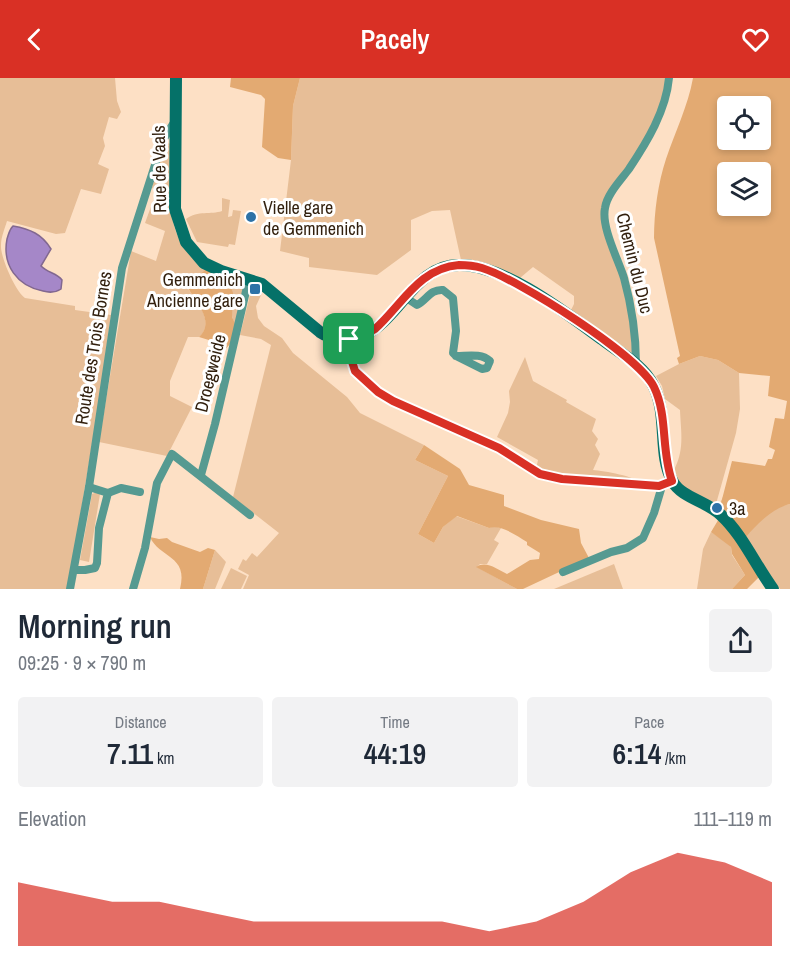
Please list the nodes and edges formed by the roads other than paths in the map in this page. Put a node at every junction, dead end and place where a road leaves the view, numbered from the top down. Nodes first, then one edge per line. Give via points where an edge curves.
1 (176, 78) edge
2 (669, 78) edge
3 (176, 120) junction
4 (251, 280) junction
5 (405, 297) junction
6 (349, 339) junction
7 (456, 356) dead end
8 (636, 364) junction
9 (201, 475) junction
10 (667, 484) junction
11 (89, 487) junction
12 (140, 492) dead end
13 (108, 493) junction
14 (250, 515) dead end
15 (74, 570) junction
16 (563, 572) dead end
17 (70, 589) edge
18 (133, 589) edge
19 (773, 589) edge

1 - 3 main road, Rue de Vaals
2 - 8 street, Chemin du Duc via 655,125 604,209 633,316
3 - 4 main road, Rue de Vaals via 175,209 186,242 204,263
3 - 11 street, Route des Trois Bornes via 163,140 122,268
4 - 6 main road, Rue de Vaals via 268,288 325,335
4 - 9 street, Droegweide
5 - 6 main road via 375,329
5 - 7 street via 417,305 430,293 443,290 453,298
5 - 8 main road via 422,278 440,268 482,268 537,295
6 - 10 street via 355,371 378,392 499,448 540,474 562,479
8 - 10 main road via 650,379 657,395
9 - 14 street
9 - 18 street via 172,454 157,483
10 - 16 street via 643,538
10 - 19 main road via 712,507 726,519
11 - 13 street
11 - 15 street, Route des Trois Bornes
12 - 13 street via 121,488
13 - 15 street via 95,568
15 - 17 street, Route des Trois Bornes

